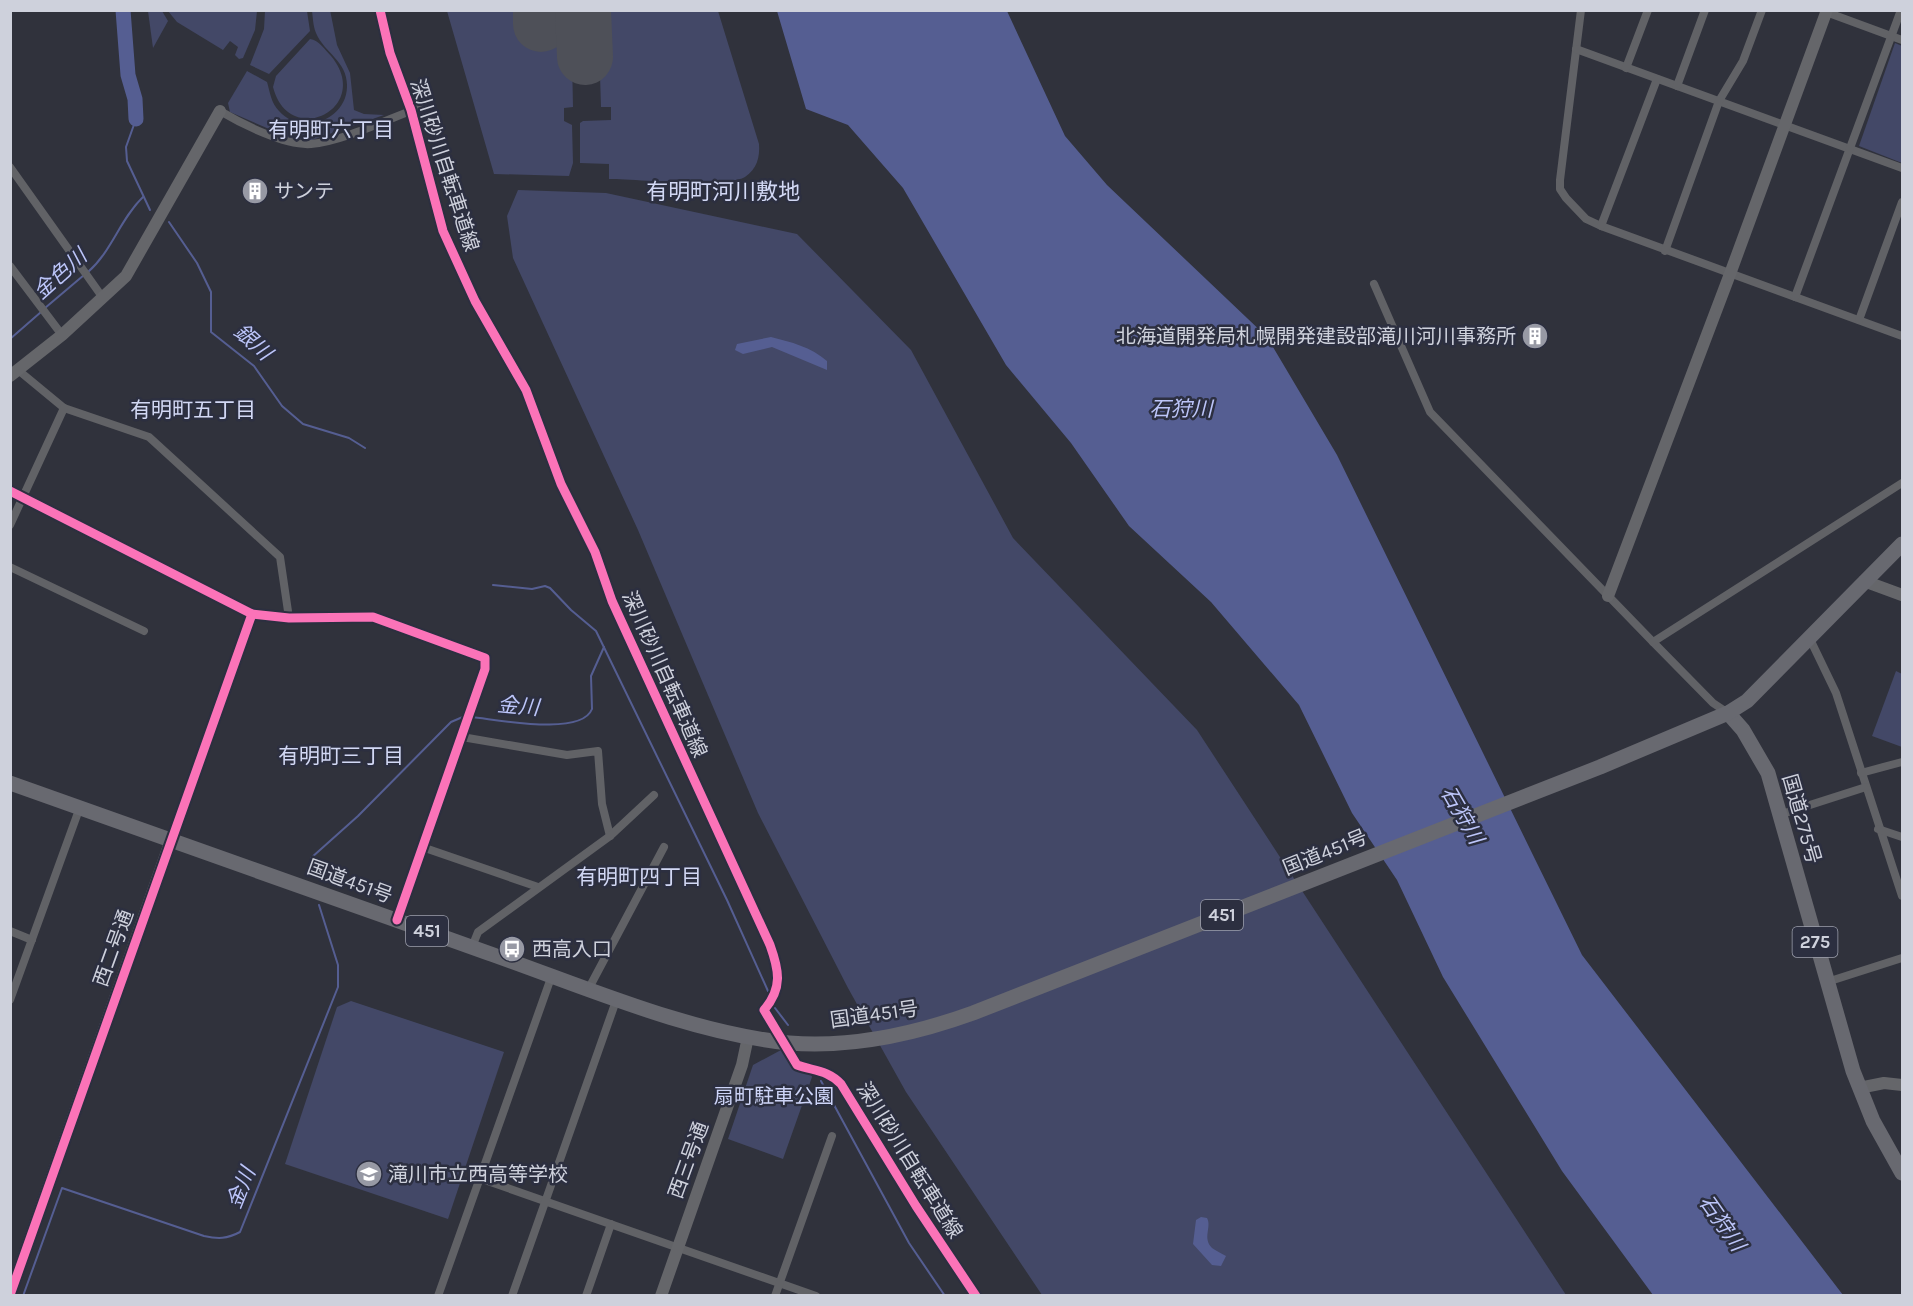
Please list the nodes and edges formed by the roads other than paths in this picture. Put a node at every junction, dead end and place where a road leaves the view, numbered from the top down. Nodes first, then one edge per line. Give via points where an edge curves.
1 (1581, 10) edge
2 (1648, 10) edge
3 (1705, 10) edge
4 (1762, 10) edge
5 (1900, 10) edge
6 (1826, 11) edge
7 (1892, 36) junction
8 (1902, 40) edge
9 (1576, 49) junction
10 (1626, 68) junction
11 (1657, 79) junction
12 (1677, 86) junction
13 (1719, 102) junction
14 (421, 106) dead end
15 (220, 111) joint
16 (1785, 125) junction
17 (1849, 149) junction
18 (10, 167) edge
19 (1902, 168) edge
20 (1902, 202) edge
21 (1601, 226) junction
22 (1665, 251) junction
23 (10, 266) edge
24 (1730, 274) junction
25 (1374, 284) dead end
26 (1795, 297) junction
27 (103, 298) junction
28 (1859, 320) junction
29 (62, 335) junction
30 (1902, 336) edge
31 (14, 373) edge
32 (64, 408) junction
33 (1902, 483) edge
34 (10, 491) edge
35 (22, 497) junction
36 (10, 525) edge
37 (1902, 544) edge
38 (10, 567) edge
39 (1864, 581) junction
40 (1902, 595) edge
41 (1608, 596) junction
42 (252, 614) junction
43 (289, 618) junction
44 (144, 631) dead end
45 (1809, 636) junction
46 (1653, 642) junction
47 (1728, 713) junction
48 (462, 737) junction
49 (1902, 762) edge
50 (1862, 773) junction
51 (10, 783) edge
52 (1866, 787) junction
53 (654, 795) dead end
54 (80, 807) junction
55 (1779, 815) junction
56 (1878, 829) junction
57 (610, 836) junction
58 (1902, 837) edge
59 (171, 840) junction
60 (422, 847) junction
61 (664, 847) dead end
62 (538, 887) junction
63 (1902, 896) edge
64 (397, 920) junction
65 (10, 932) edge
66 (32, 940) junction
67 (472, 947) junction
68 (1902, 958) edge
69 (552, 975) junction
70 (1827, 982) junction
71 (589, 988) junction
72 (617, 998) junction
73 (10, 1000) edge
74 (748, 1038) junction
75 (1902, 1085) edge
76 (1859, 1088) junction
77 (832, 1136) dead end
78 (1902, 1173) edge
79 (479, 1178) junction
80 (545, 1201) junction
81 (611, 1224) junction
82 (677, 1247) junction
83 (780, 1282) junction
84 (13, 1294) edge
85 (438, 1296) edge
86 (512, 1296) edge
87 (586, 1296) edge
88 (661, 1296) edge
89 (775, 1296) edge
90 (816, 1296) edge

1 - 9 street
2 - 10 street
3 - 12 street
4 - 13 street via 1743,61
5 - 7 street
6 - 7 street
6 - 16 street
7 - 8 street
7 - 17 street
9 - 10 street
9 - 21 street via 1560,189 1586,219
10 - 11 street
11 - 12 street
11 - 21 street
12 - 13 street
13 - 16 street
13 - 22 street
14 - 15 street via 311,144 289,141
15 - 27 street via 126,276
16 - 17 street
16 - 24 street
17 - 19 street
17 - 26 street
18 - 27 street
20 - 28 street
21 - 22 street
22 - 24 street
23 - 29 street
24 - 26 street
24 - 41 street
25 - 41 street via 1430,412
26 - 28 street
27 - 29 street
28 - 30 street
29 - 31 street
31 - 32 street
32 - 35 street
32 - 43 street via 149,437 268,546 283,565
33 - 46 street
34 - 35 street
35 - 36 street
35 - 42 street
37 - 39 highway
38 - 44 street
39 - 40 street
39 - 45 highway
41 - 46 street
42 - 43 street
42 - 59 street, 西二号通
43 - 48 street via 373,617 484,658 485,669
45 - 47 highway via 1747,701
45 - 50 street via 1836,693
46 - 47 street via 1713,703
47 - 55 highway, 国道275号 / 275 via 1743,730 1767,773
47 - 74 highway, 国道451号 / 451 via 973,1013 912,1033 851,1041 792,1043
48 - 57 street via 567,755 598,751 602,804
48 - 60 street
49 - 50 street
50 - 52 street
51 - 54 highway, 国道451号 / 451
52 - 55 street
52 - 56 street
53 - 57 street
54 - 59 highway, 国道451号 / 451
54 - 66 street
55 - 70 highway, 国道275号 / 275
56 - 58 street
56 - 63 street
57 - 62 street
59 - 64 highway, 国道451号 / 451
59 - 84 street, 西二号通
60 - 62 street
60 - 64 street
61 - 71 street
62 - 67 street via 478,932
64 - 67 highway, 国道451号 / 451
65 - 66 street
66 - 73 street
67 - 69 highway, 国道451号 / 451
68 - 70 street
69 - 71 highway, 国道451号 / 451
69 - 79 street
70 - 76 highway, 国道275号 / 275
71 - 72 highway, 国道451号 / 451
72 - 74 highway, 国道451号 / 451
72 - 80 street
74 - 82 street, 西三号通 via 742,1065
75 - 76 street via 1884,1083
76 - 78 highway, 国道275号 / 275 via 1872,1121
77 - 83 street
79 - 80 street
79 - 85 street
80 - 81 street
80 - 86 street
81 - 82 street
81 - 87 street
82 - 83 street
82 - 88 street, 西三号通
83 - 89 street
83 - 90 street

